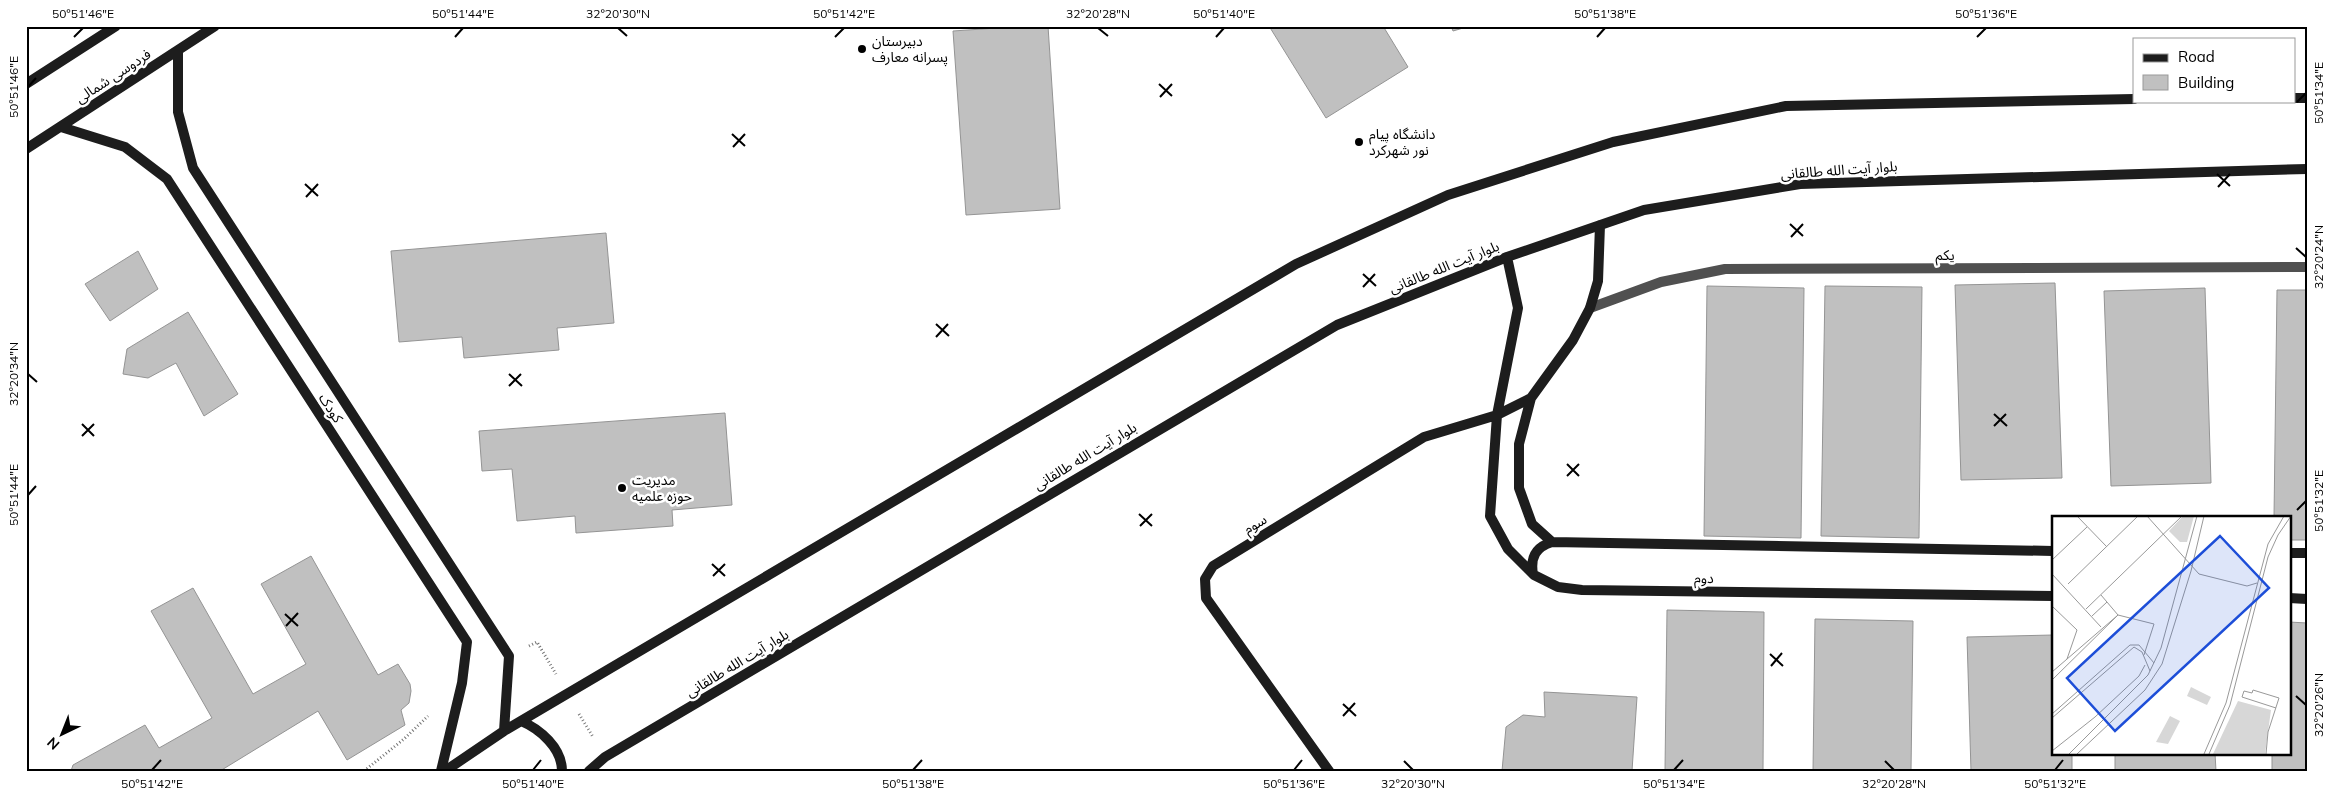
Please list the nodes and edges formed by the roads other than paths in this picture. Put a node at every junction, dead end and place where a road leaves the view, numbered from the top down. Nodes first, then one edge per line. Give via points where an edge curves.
1 (116, 26) edge
2 (215, 26) edge
3 (178, 50) junction
4 (26, 84) edge
5 (2133, 99) edge
6 (61, 126) junction
7 (26, 149) edge
8 (2307, 169) edge
9 (1600, 225) junction
10 (1507, 257) junction
11 (2307, 268) edge
12 (1590, 308) junction
13 (1531, 398) junction
14 (1497, 415) junction
15 (1552, 542) junction
16 (2052, 551) edge
17 (2290, 553) edge
18 (2307, 553) edge
19 (1534, 575) junction
20 (2052, 596) edge
21 (2290, 598) edge
22 (2307, 598) edge
23 (521, 721) junction
24 (504, 731) junction
25 (441, 771) edge
26 (445, 771) edge
27 (562, 771) edge
28 (589, 771) edge
29 (1328, 771) edge

1 - 4 main road
2 - 3 main road, فردوسی شمالی
3 - 6 main road, فردوسی شمالی
3 - 24 main road, کودک via 178,112 193,168 509,656
5 - 23 main road via 1786,106 1613,142 1448,195 1296,264
6 - 7 main road, فردوسی شمالی
6 - 25 main road, کودک via 124,147 167,179 467,642 462,683
8 - 9 main road, بلوار آیت الله طالقانی via 1800,184 1644,210
9 - 10 main road, بلوار آیت الله طالقانی
9 - 12 main road via 1598,281
10 - 14 main road, دوم via 1518,308
10 - 28 main road, بلوار آیت الله طالقانی via 1337,325 605,757
11 - 12 street, یکم via 1725,269 1660,282
12 - 13 main road via 1573,340
13 - 14 main road, سوم
13 - 15 main road via 1519,444 1519,488 1532,524
14 - 19 main road, دوم via 1490,516 1508,549
14 - 29 main road, سوم via 1424,437 1213,566 1205,579 1206,598
15 - 16 main road
15 - 19 main road via 1542,545 1534,554 1531,564
17 - 18 main road
19 - 20 main road, دوم via 1558,587 1582,590
21 - 22 main road
23 - 24 main road
23 - 27 main road via 544,734 562,764
24 - 26 main road

